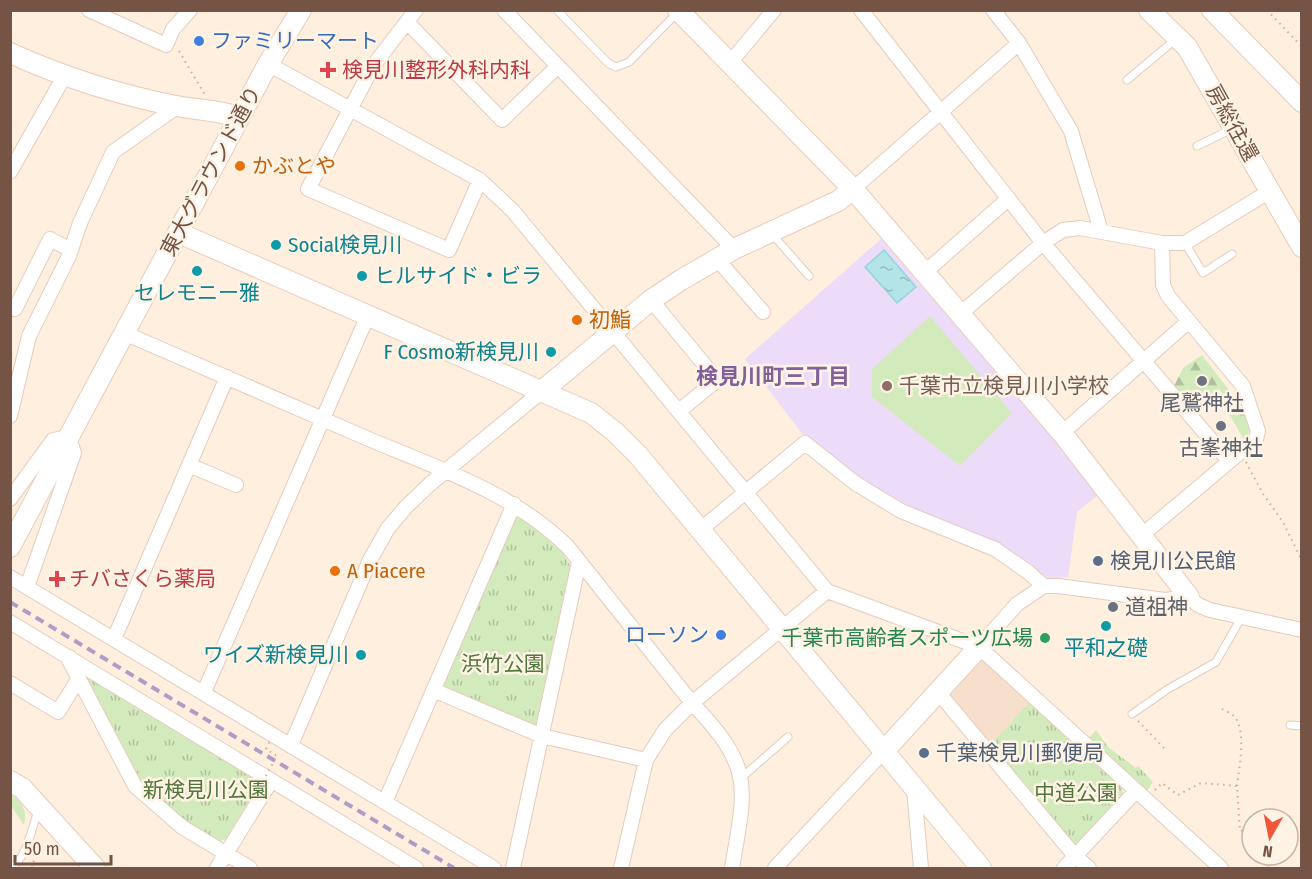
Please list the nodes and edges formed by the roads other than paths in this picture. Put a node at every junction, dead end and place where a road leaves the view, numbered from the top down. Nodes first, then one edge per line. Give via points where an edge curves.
1 (89, 10) edge
2 (190, 10) edge
3 (301, 10) edge
4 (416, 10) edge
5 (504, 10) edge
6 (557, 10) edge
7 (774, 10) edge
8 (861, 10) edge
9 (993, 10) edge
10 (1149, 10) edge
11 (1212, 10) edge
12 (679, 11) edge
13 (407, 22) junction
14 (1177, 37) junction
15 (1019, 43) junction
16 (10, 53) edge
17 (268, 64) junction
18 (729, 64) junction
19 (558, 66) junction
20 (65, 75) junction
21 (1127, 80) dead end
22 (1302, 102) edge
23 (178, 106) junction
24 (350, 110) junction
25 (940, 112) junction
26 (239, 117) junction
27 (1234, 128) junction
28 (1197, 146) dead end
29 (10, 172) edge
30 (480, 180) junction
31 (853, 189) junction
32 (1270, 191) junction
33 (1008, 199) junction
34 (1101, 231) junction
35 (771, 232) junction
36 (179, 233) junction
37 (1043, 243) junction
38 (1162, 243) junction
39 (1185, 243) junction
40 (1302, 247) edge
41 (734, 249) junction
42 (71, 250) junction
43 (1232, 254) dead end
44 (717, 259) junction
45 (924, 273) junction
46 (809, 276) dead end
47 (651, 300) junction
48 (15, 309) dead end
49 (763, 312) dead end
50 (960, 314) junction
51 (368, 315) junction
52 (1189, 321) junction
53 (614, 332) junction
54 (124, 333) junction
55 (10, 349) edge
56 (24, 355) junction
57 (1144, 361) junction
58 (227, 377) junction
59 (542, 391) junction
60 (679, 411) junction
61 (10, 416) edge
62 (322, 419) junction
63 (1062, 433) junction
64 (67, 442) junction
65 (1229, 461) junction
66 (189, 465) junction
67 (446, 472) junction
68 (236, 484) dead end
69 (745, 491) junction
70 (10, 499) edge
71 (514, 504) junction
72 (700, 530) junction
73 (1142, 535) junction
74 (10, 547) edge
75 (579, 562) junction
76 (10, 577) edge
77 (1044, 586) junction
78 (27, 587) junction
79 (827, 591) junction
80 (1189, 597) junction
81 (1241, 618) junction
82 (10, 622) edge
83 (782, 630) junction
84 (1302, 630) edge
85 (114, 639) junction
86 (979, 647) junction
87 (69, 657) junction
88 (78, 680) junction
89 (10, 683) edge
90 (434, 690) junction
91 (204, 692) junction
92 (938, 692) junction
93 (692, 703) junction
94 (1132, 714) road end
95 (1290, 725) dead end
96 (1302, 726) edge
97 (542, 736) junction
98 (789, 737) dead end
99 (291, 745) junction
100 (884, 751) junction
101 (646, 760) junction
102 (741, 778) junction
103 (10, 781) edge
104 (271, 781) junction
105 (914, 789) junction
106 (1136, 790) junction
107 (386, 802) junction
108 (39, 807) junction
109 (226, 854) junction
110 (1075, 856) junction
111 (86, 864) edge
112 (1216, 867) edge
113 (11, 868) edge
114 (217, 868) edge
115 (250, 868) edge
116 (416, 868) edge
117 (494, 868) edge
118 (513, 868) edge
119 (621, 868) edge
120 (732, 868) edge
121 (775, 868) edge
122 (921, 868) edge
123 (981, 868) edge
124 (1064, 868) edge
125 (1089, 868) edge

1 - 2 street via 166,45 173,29
3 - 17 street, 東大グラウンド通り
4 - 13 street
5 - 19 street
6 - 12 lane via 616,67 629,62
7 - 18 street
8 - 25 street
9 - 15 street
10 - 14 street, 房総往還
11 - 22 street
12 - 18 street
13 - 19 street via 502,120
13 - 24 street via 373,66
14 - 21 lane
14 - 27 street, 房総往還 via 1187,46
15 - 25 street
15 - 34 street via 1071,131
16 - 20 street
17 - 24 street
17 - 26 street, 東大グラウンド通り
18 - 31 street
19 - 41 street
20 - 23 street
20 - 29 street
23 - 26 street
23 - 42 street via 113,152
24 - 30 street
24 - 30 street via 308,189 449,250
25 - 31 street
25 - 33 street
26 - 36 street, 東大グラウンド通り
27 - 28 lane
27 - 32 street, 房総往還
30 - 53 street via 513,211
31 - 35 street via 837,201
31 - 45 street
32 - 39 street
32 - 40 street, 房総往還
33 - 37 street
33 - 45 street
34 - 37 street via 1063,230
34 - 38 street
35 - 41 street
35 - 46 lane
36 - 51 street
36 - 54 street, 東大グラウンド通り
37 - 50 street
37 - 57 street
38 - 39 street
38 - 52 street via 1163,285
39 - 43 lane via 1203,273
41 - 44 street
42 - 48 street via 50,239
42 - 56 street via 28,336
44 - 47 street
44 - 49 street
45 - 50 street
47 - 53 street
47 - 60 street via 717,380
50 - 63 street
51 - 59 street
51 - 62 street
52 - 57 street
52 - 65 street via 1243,386 1258,431 1256,439
53 - 59 street
53 - 60 street
54 - 58 street
54 - 64 street, 東大グラウンド通り
55 - 56 street
56 - 61 street
57 - 63 street
57 - 65 street
58 - 62 street
58 - 66 street
59 - 67 street
59 - 72 street via 591,413 615,432
60 - 69 street
62 - 67 street
62 - 91 street
63 - 73 street
64 - 70 street via 53,440
64 - 74 street, 東大グラウンド通り
64 - 78 street via 74,453
65 - 73 street
66 - 68 street
66 - 85 street
67 - 71 street
67 - 99 street via 388,528 370,560
69 - 72 street
69 - 77 street via 805,443 855,483 901,512 995,549
69 - 79 street
71 - 75 street via 555,534
71 - 90 street
72 - 83 street
73 - 80 street
75 - 93 street
75 - 97 street
76 - 78 street
77 - 80 street via 1165,600
77 - 86 street via 1017,604
78 - 85 street
79 - 83 street
79 - 86 street
80 - 81 street via 1210,610
81 - 84 street
81 - 94 lane via 1216,662
82 - 87 street
83 - 93 street
83 - 100 street
85 - 91 street
86 - 92 street
86 - 106 street
87 - 88 street
87 - 104 street
88 - 89 street via 58,712
88 - 109 street via 135,786 182,827
90 - 97 street
90 - 107 street
91 - 99 street
92 - 100 street
92 - 110 street
93 - 101 street via 665,730
93 - 102 street via 724,739
95 - 96 lane
97 - 101 street
97 - 118 street
98 - 102 lane
99 - 107 street
100 - 105 street
100 - 121 street
101 - 119 street
102 - 120 street via 743,807
103 - 108 street
104 - 109 street
104 - 116 street
105 - 122 street
105 - 123 street
106 - 110 street
106 - 112 street
107 - 117 street
108 - 111 street
108 - 113 lane via 25,849
109 - 114 street
109 - 115 street
110 - 124 street
110 - 125 street

